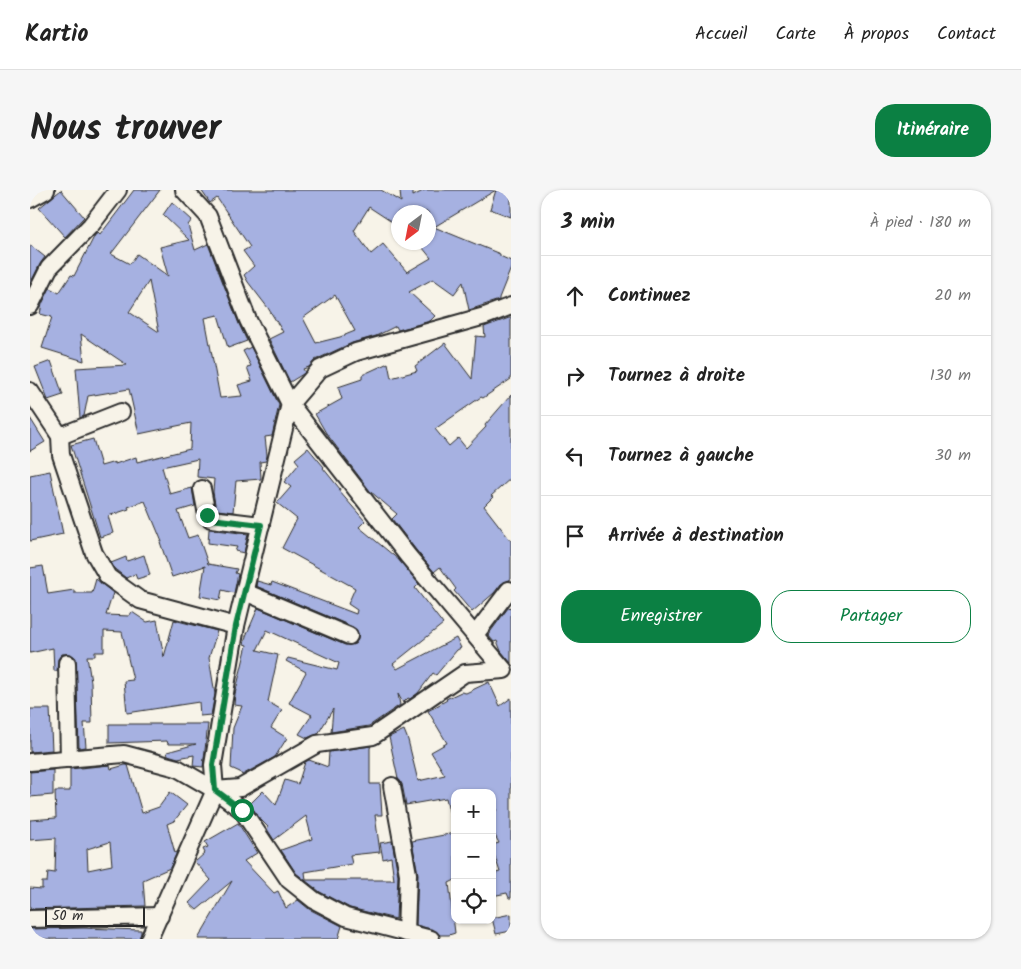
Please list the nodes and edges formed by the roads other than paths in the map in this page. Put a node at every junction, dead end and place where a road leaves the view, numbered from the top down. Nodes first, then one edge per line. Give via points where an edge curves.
1 (46, 190) edge
2 (118, 190) edge
3 (184, 190) edge
4 (30, 199) edge
5 (30, 306) edge
6 (511, 306) edge
7 (30, 391) edge
8 (290, 404) junction
9 (121, 412) dead end
10 (60, 436) junction
11 (202, 489) dead end
12 (261, 525) junction
13 (509, 590) dead end
14 (245, 592) junction
15 (236, 626) junction
16 (475, 635) junction
17 (349, 636) dead end
18 (67, 663) dead end
19 (509, 673) edge
20 (69, 759) junction
21 (30, 762) edge
22 (392, 786) dead end
23 (215, 790) junction
24 (160, 916) junction
25 (30, 919) edge
26 (406, 933) junction
27 (150, 939) edge
28 (431, 939) edge

1 - 4 street
2 - 5 street via 91,225 48,268
3 - 8 street via 208,216 248,320
6 - 8 street via 356,352 320,368
7 - 10 street
8 - 12 street
8 - 16 street via 408,556
9 - 10 street
10 - 15 street via 61,455 94,553 108,577 140,600
11 - 12 street via 209,518
12 - 14 street
13 - 16 street
14 - 15 street
14 - 17 street
15 - 23 street via 213,765
16 - 19 street
18 - 20 street
19 - 23 street via 465,674 373,736 317,744 240,788
20 - 21 street
20 - 23 street via 124,754 177,768
22 - 26 street via 408,874
23 - 24 street
23 - 26 street via 242,810 289,880 314,900 346,917
24 - 25 street
24 - 27 street
26 - 28 street

